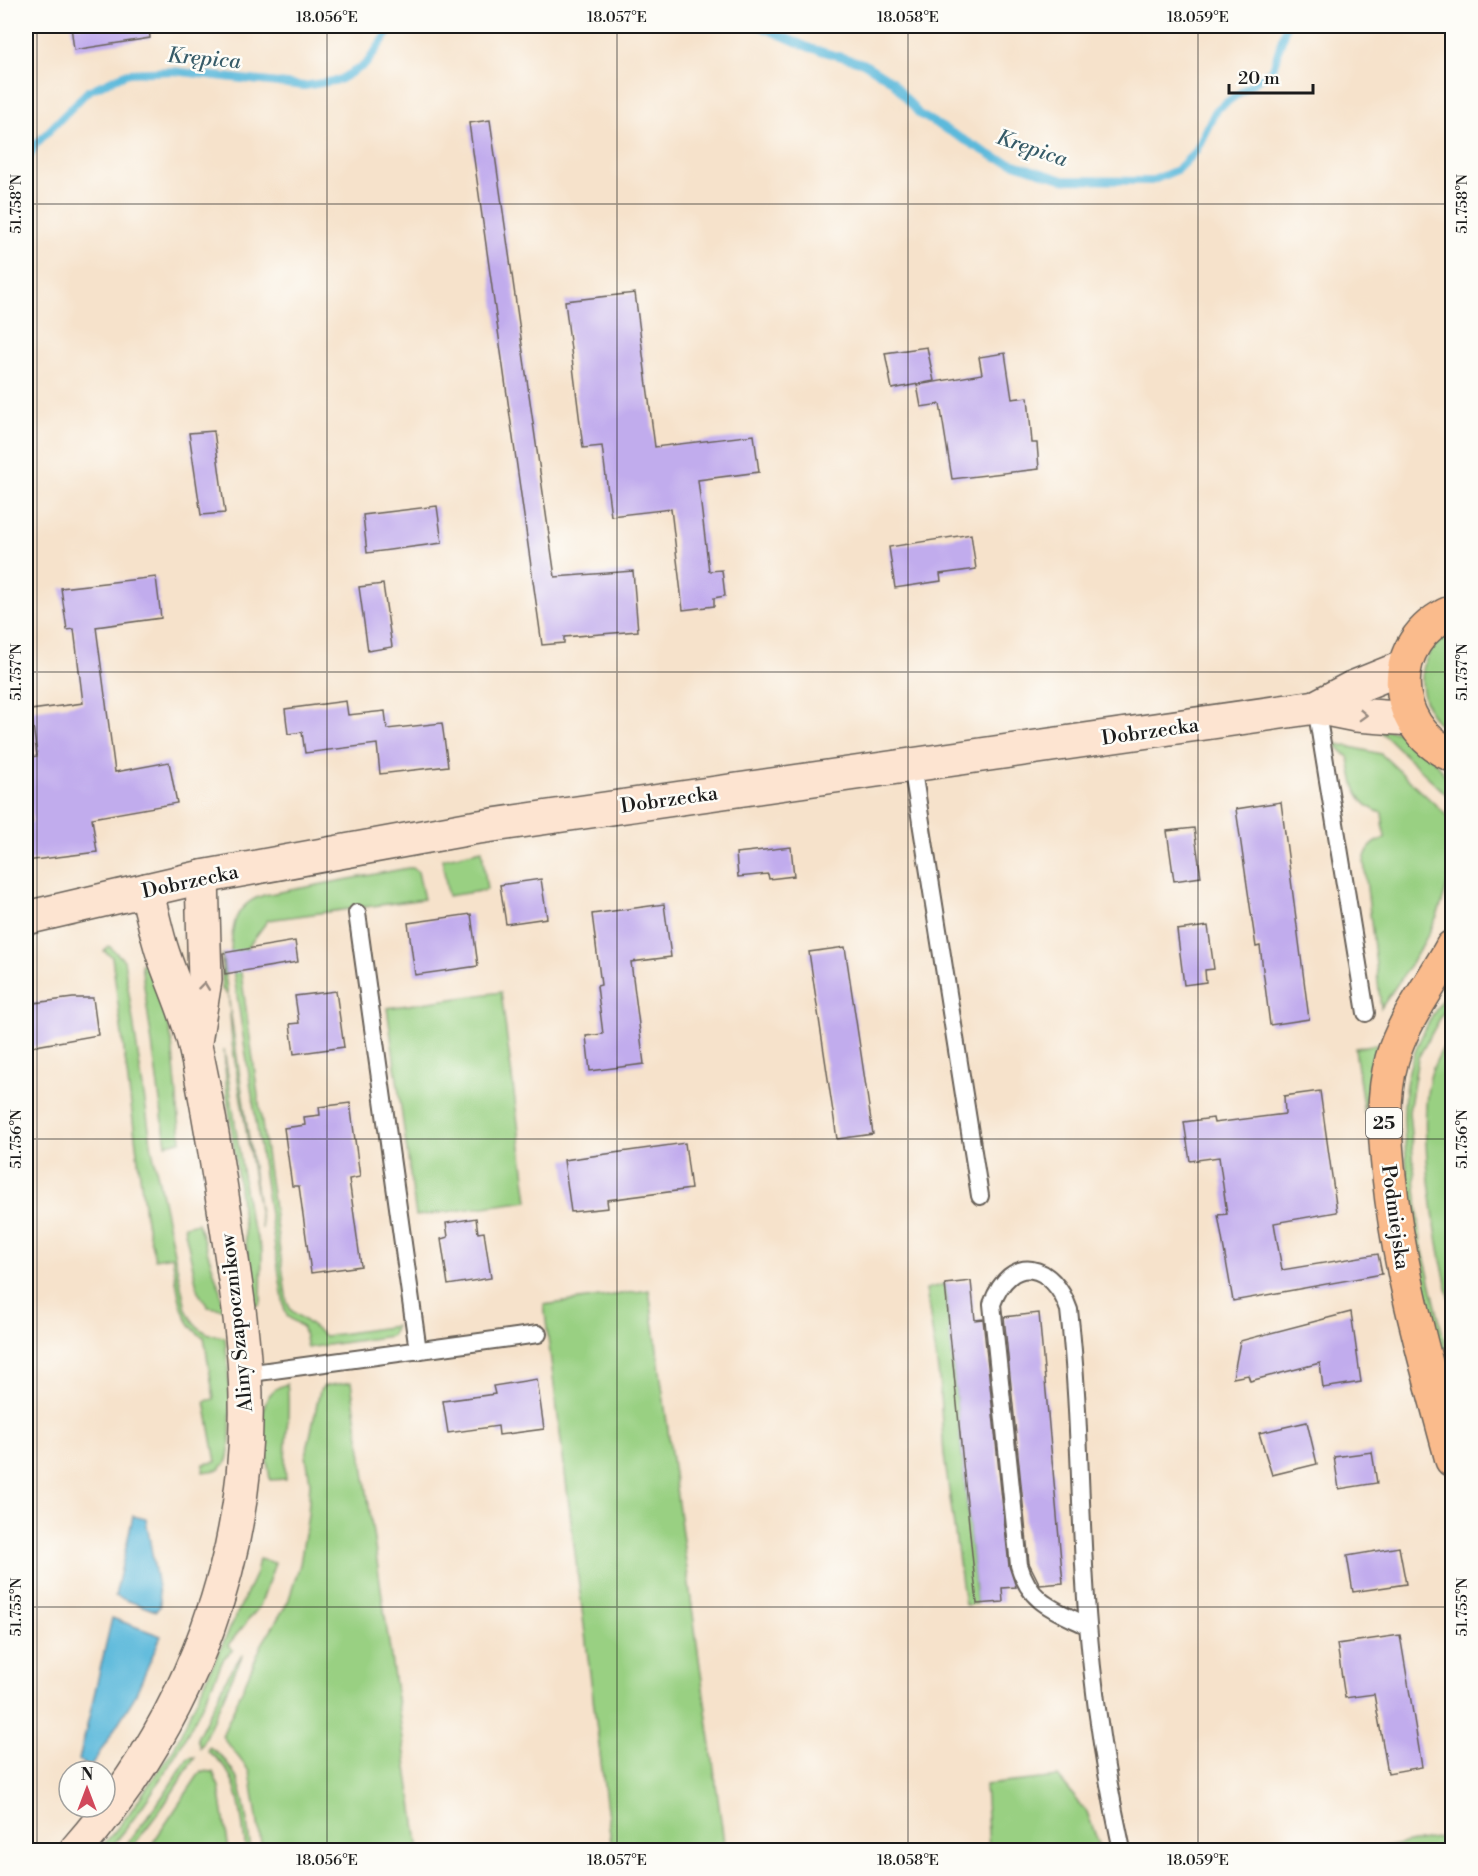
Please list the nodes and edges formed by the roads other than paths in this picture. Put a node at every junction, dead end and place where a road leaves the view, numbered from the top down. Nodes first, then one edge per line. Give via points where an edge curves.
1 (1452, 612) edge
2 (1404, 667) junction
3 (1316, 707) junction
4 (1411, 719) junction
5 (1452, 755) edge
6 (912, 765) junction
7 (202, 877) junction
8 (146, 890) junction
9 (357, 913) dead end
10 (26, 918) edge
11 (1452, 947) edge
12 (1366, 1012) dead end
13 (194, 1043) junction
14 (980, 1196) dead end
15 (538, 1334) dead end
16 (418, 1351) junction
17 (245, 1374) junction
18 (1452, 1460) edge
19 (1088, 1626) junction
20 (76, 1851) edge
21 (1122, 1851) edge

1 - 2 main road via 1424,630
2 - 3 street
2 - 4 main road via 1404,694
3 -> 4 street
3 - 6 street, Dobrzecka
3 - 12 lane
4 - 5 main road via 1423,736
6 - 7 street, Dobrzecka via 472,828
6 - 14 lane
7 - 8 street, Dobrzecka
13 -> 7 street, Aliny Szapocznikow via 205,980
8 - 10 street, Dobrzecka
8 - 13 street, Aliny Szapocznikow
9 - 16 lane
11 - 18 main road, Podmiejska / 25 via 1401,1035 1386,1086 1384,1113 1392,1210 1401,1261
13 - 17 street, Aliny Szapocznikow via 221,1192
15 - 16 lane
16 - 17 lane
17 - 20 street, Aliny Szapocznikow via 241,1495 231,1552 211,1621 183,1692 146,1760
19 - 19 lane via 1069,1310 1057,1284 1034,1270 1021,1271 999,1285 992,1304 1019,1565 1032,1595
19 - 21 lane

